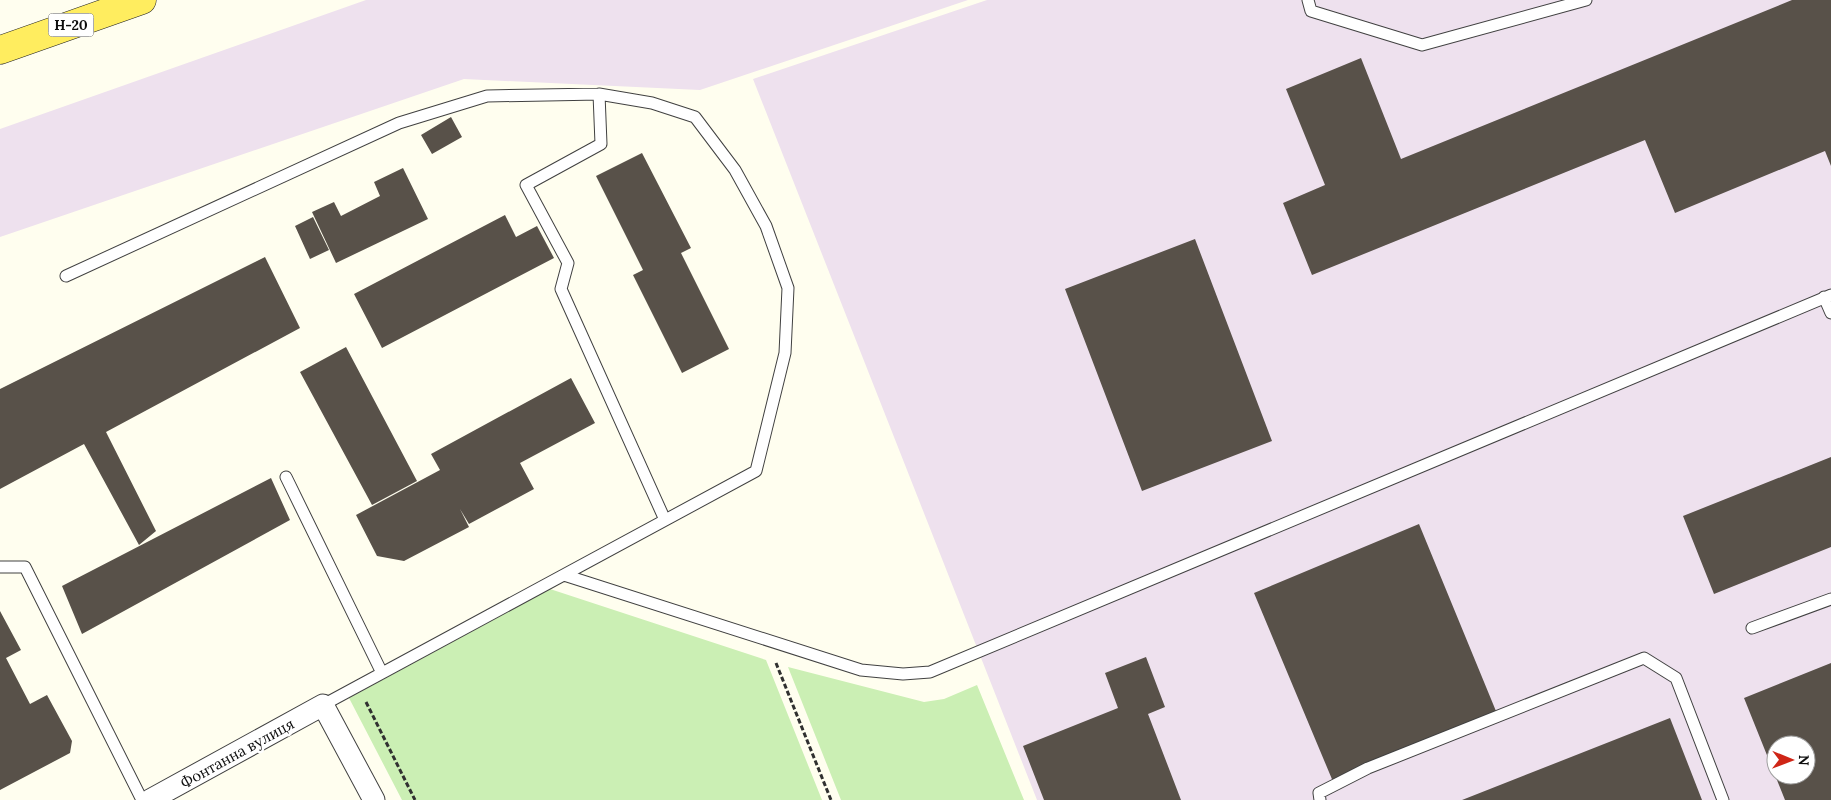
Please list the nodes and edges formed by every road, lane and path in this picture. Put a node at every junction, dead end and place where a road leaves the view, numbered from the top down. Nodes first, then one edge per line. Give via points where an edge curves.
1 (142, 0) edge
2 (1308, 0) edge
3 (1586, 0) edge
4 (0, 50) edge
5 (600, 94) junction
6 (66, 276) dead end
7 (1828, 296) edge
8 (1831, 313) edge
9 (286, 477) dead end
10 (665, 520) junction
11 (0, 566) edge
12 (564, 574) junction
13 (1831, 599) edge
14 (1752, 628) dead end
15 (766, 640) junction
16 (382, 673) junction
17 (357, 686) junction
18 (323, 705) junction
19 (142, 800) edge
20 (150, 800) edge
21 (374, 800) edge
22 (415, 800) edge
23 (831, 800) edge
24 (1320, 800) edge
25 (1723, 800) edge

1 - 4 main road, Н-20
2 - 3 lane via 1311,11 1422,45
5 - 6 lane via 487,96 399,123
5 - 10 lane via 601,144 526,185 568,263 561,289
5 - 10 lane via 652,103 695,117 735,170 766,226 788,288 785,353 756,471
7 - 8 lane
7 - 15 lane via 930,672 903,674 861,670
9 - 16 lane
10 - 12 lane
11 - 19 lane via 25,567
12 - 15 lane
12 - 16 lane
13 - 14 lane
15 - 23 path
16 - 17 lane
17 - 18 lane
17 - 22 path
18 - 20 street, Фонтанна вулиця
18 - 21 street
24 - 25 lane via 1319,793 1368,768 1644,658 1676,678

